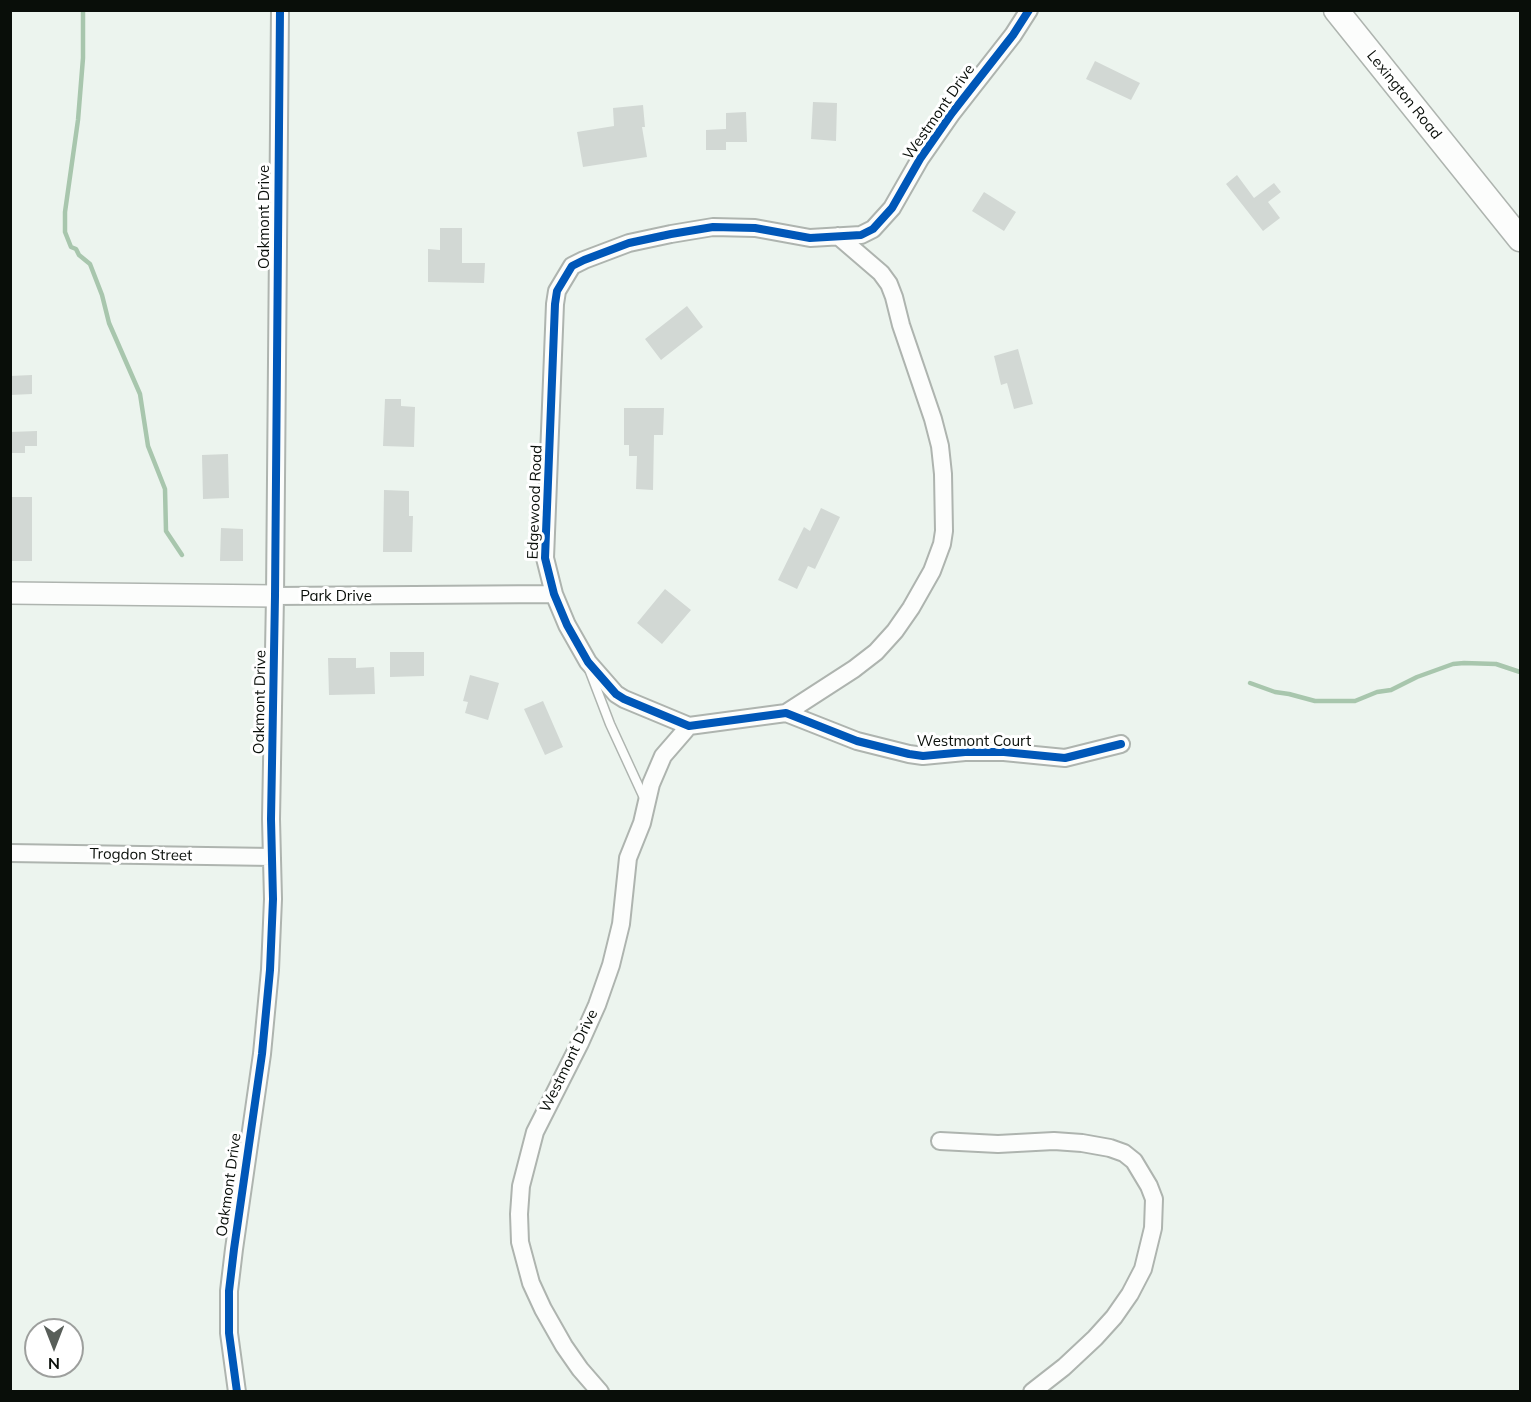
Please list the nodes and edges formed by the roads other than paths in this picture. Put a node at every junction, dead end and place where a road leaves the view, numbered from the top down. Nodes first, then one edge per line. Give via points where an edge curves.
1 (280, 10) edge
2 (1029, 10) edge
3 (1336, 10) edge
4 (838, 236) junction
5 (1521, 238) edge
6 (584, 260) joint
7 (10, 593) edge
8 (554, 594) junction
9 (275, 596) junction
10 (585, 658) junction
11 (786, 713) junction
12 (689, 726) junction
13 (1121, 744) dead end
14 (646, 803) junction
15 (10, 853) edge
16 (272, 857) junction
17 (940, 1140) dead end
18 (237, 1392) edge
19 (600, 1392) edge
20 (1032, 1392) edge

1 - 9 street, Oakmont Drive
2 - 4 street, Westmont Drive via 952,112 883,219 861,235
3 - 5 main road, Lexington Road
4 - 6 street, Westmont Drive via 810,238 769,229 713,227 629,243
4 - 11 street via 881,273 894,297 940,446 944,531 932,571 895,631 854,669
6 - 8 street, Edgewood Road via 563,278 555,304 544,544
7 - 9 street, Park Drive
8 - 9 street, Park Drive
8 - 10 street, Edgewood Road
9 - 16 street, Oakmont Drive
10 - 12 street, Edgewood Road via 616,694
10 - 14 lane
11 - 12 street, Westmont Court
11 - 13 street, Westmont Court via 857,741 923,756 975,752 1065,758
12 - 14 street, Westmont Drive via 663,756
14 - 19 street, Westmont Drive via 628,858 621,924 611,965 590,1022 536,1132 521,1186 523,1257 531,1283 564,1346
15 - 16 street, Trogdon Street
16 - 18 street, Oakmont Drive via 270,970 263,1043 229,1291 228,1334
17 - 20 street via 998,1144 1054,1141 1110,1148 1134,1161 1154,1199 1153,1227 1143,1269 1130,1294 1095,1338

